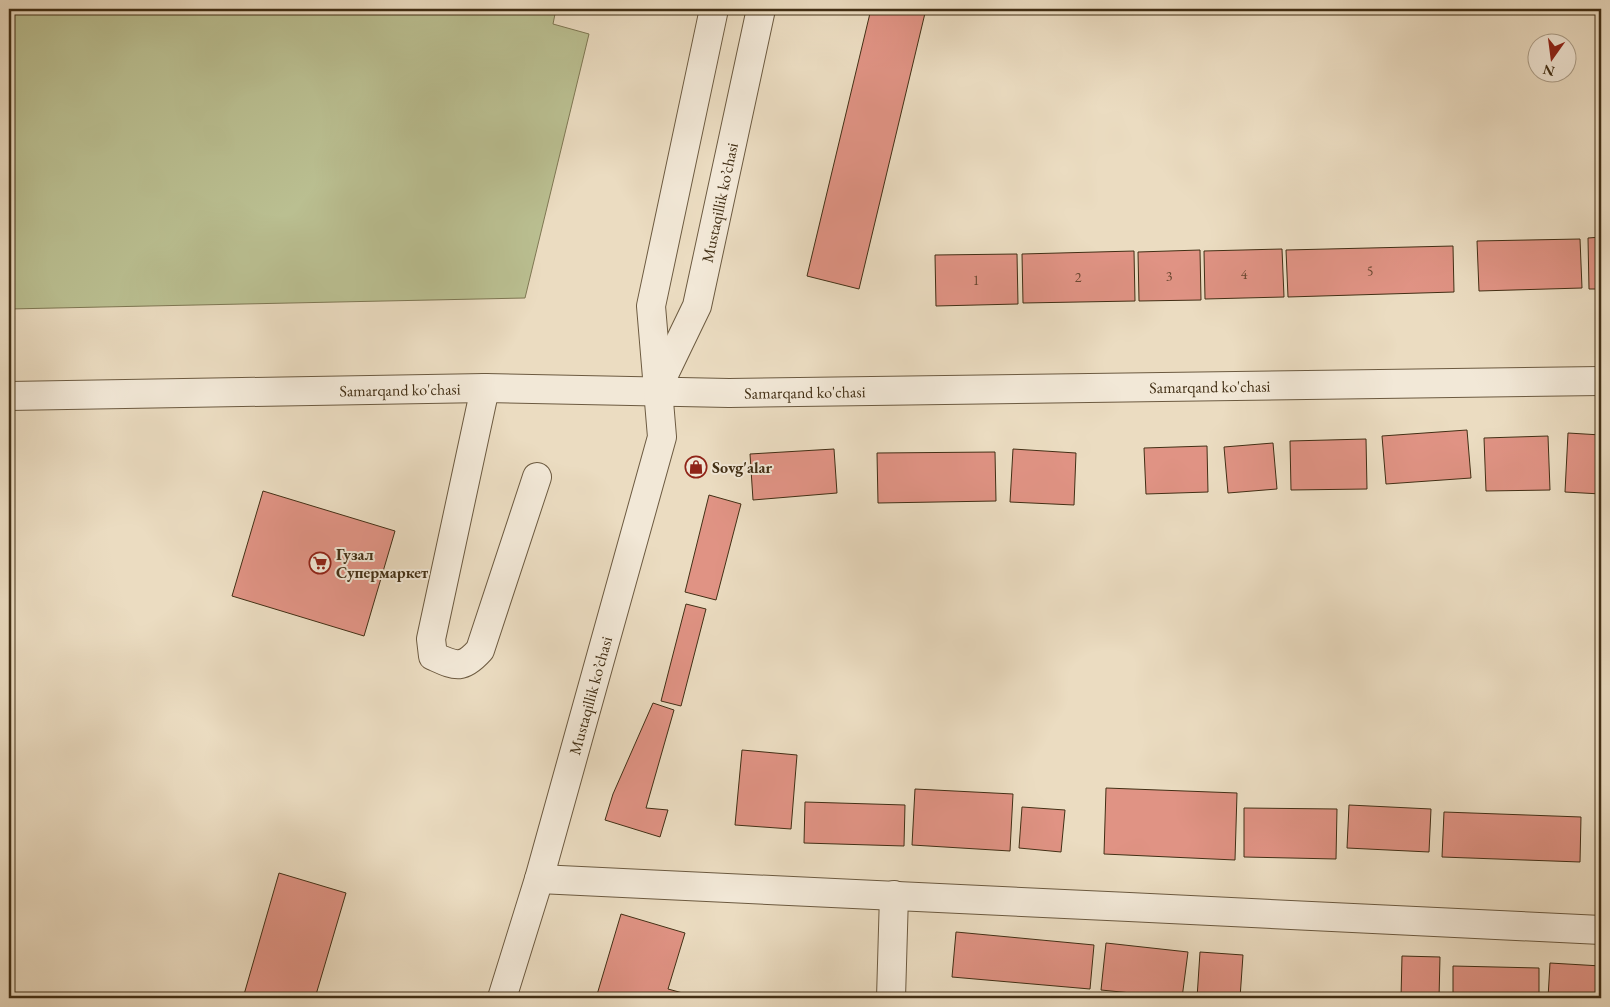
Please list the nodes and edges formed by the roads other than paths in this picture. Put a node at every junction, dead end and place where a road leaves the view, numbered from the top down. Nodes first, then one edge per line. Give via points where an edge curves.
1 (714, 9) edge
2 (760, 9) edge
3 (1601, 381) edge
4 (485, 388) junction
5 (657, 391) junction
6 (9, 396) edge
7 (537, 477) dead end
8 (539, 879) junction
9 (894, 894) junction
10 (1601, 930) edge
11 (502, 998) edge
12 (891, 998) edge

1 - 5 street, Mustaqillik ko’chasi via 651,306
2 - 5 street, Mustaqillik ko’chasi via 696,306
3 - 5 street, Samarqand ko'chasi via 729,393
4 - 5 street, Samarqand ko'chasi
4 - 6 street, Samarqand ko'chasi
4 - 7 street via 431,639 433,656 453,665 469,662 480,650
5 - 8 street, Mustaqillik ko’chasi via 662,437
8 - 9 street
8 - 11 street, Mustaqillik ko’chasi
9 - 10 street
9 - 12 street

